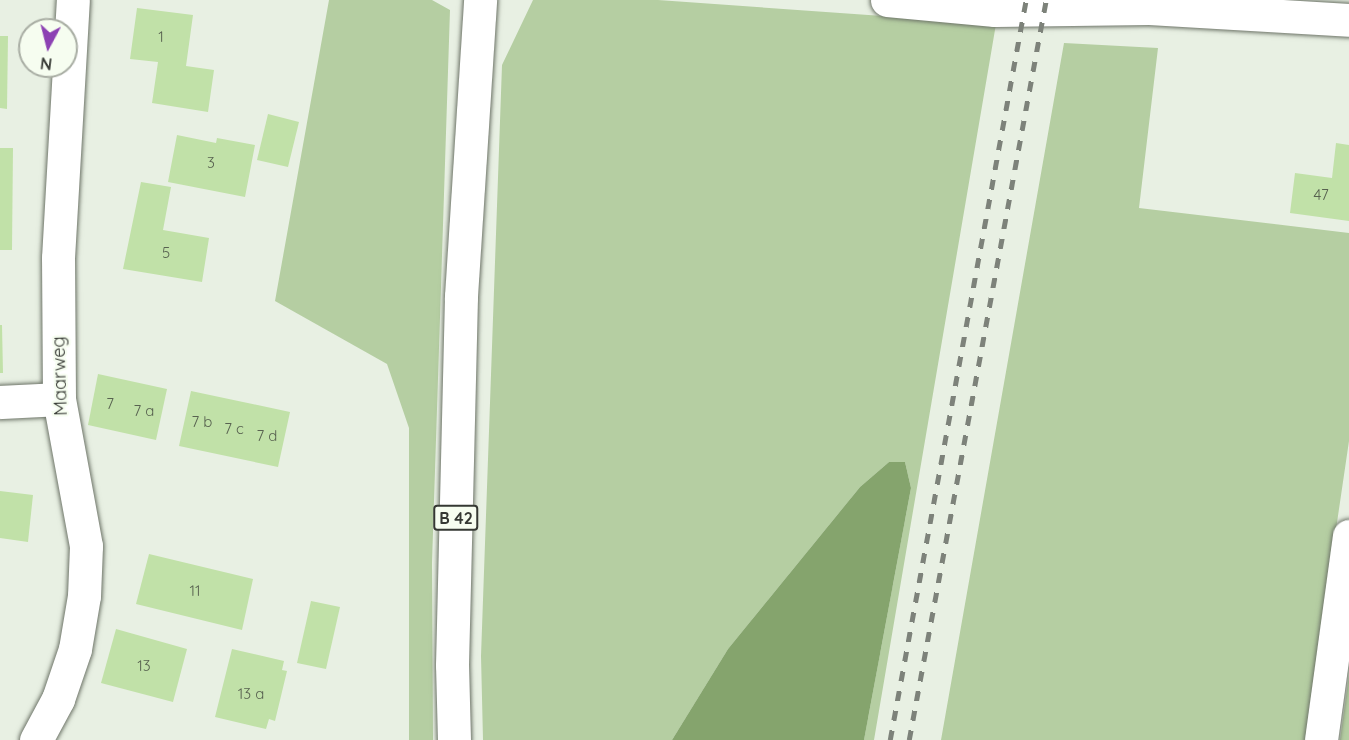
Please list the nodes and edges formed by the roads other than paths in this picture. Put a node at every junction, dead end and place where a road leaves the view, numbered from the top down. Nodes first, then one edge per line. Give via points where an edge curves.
1 (73, 0) edge
2 (480, 0) edge
3 (887, 0) edge
4 (1349, 20) edge
5 (59, 399) junction
6 (0, 402) edge
7 (1349, 537) edge
8 (36, 740) edge
9 (454, 740) edge
10 (1321, 740) edge

1 - 5 street, Maarweg via 58,258
2 - 9 street, B 42 via 461,296 452,665
3 - 4 street via 995,10 1149,8
5 - 6 street
5 - 8 street, Maarweg via 86,546 84,596 75,649 58,699
7 - 10 street

